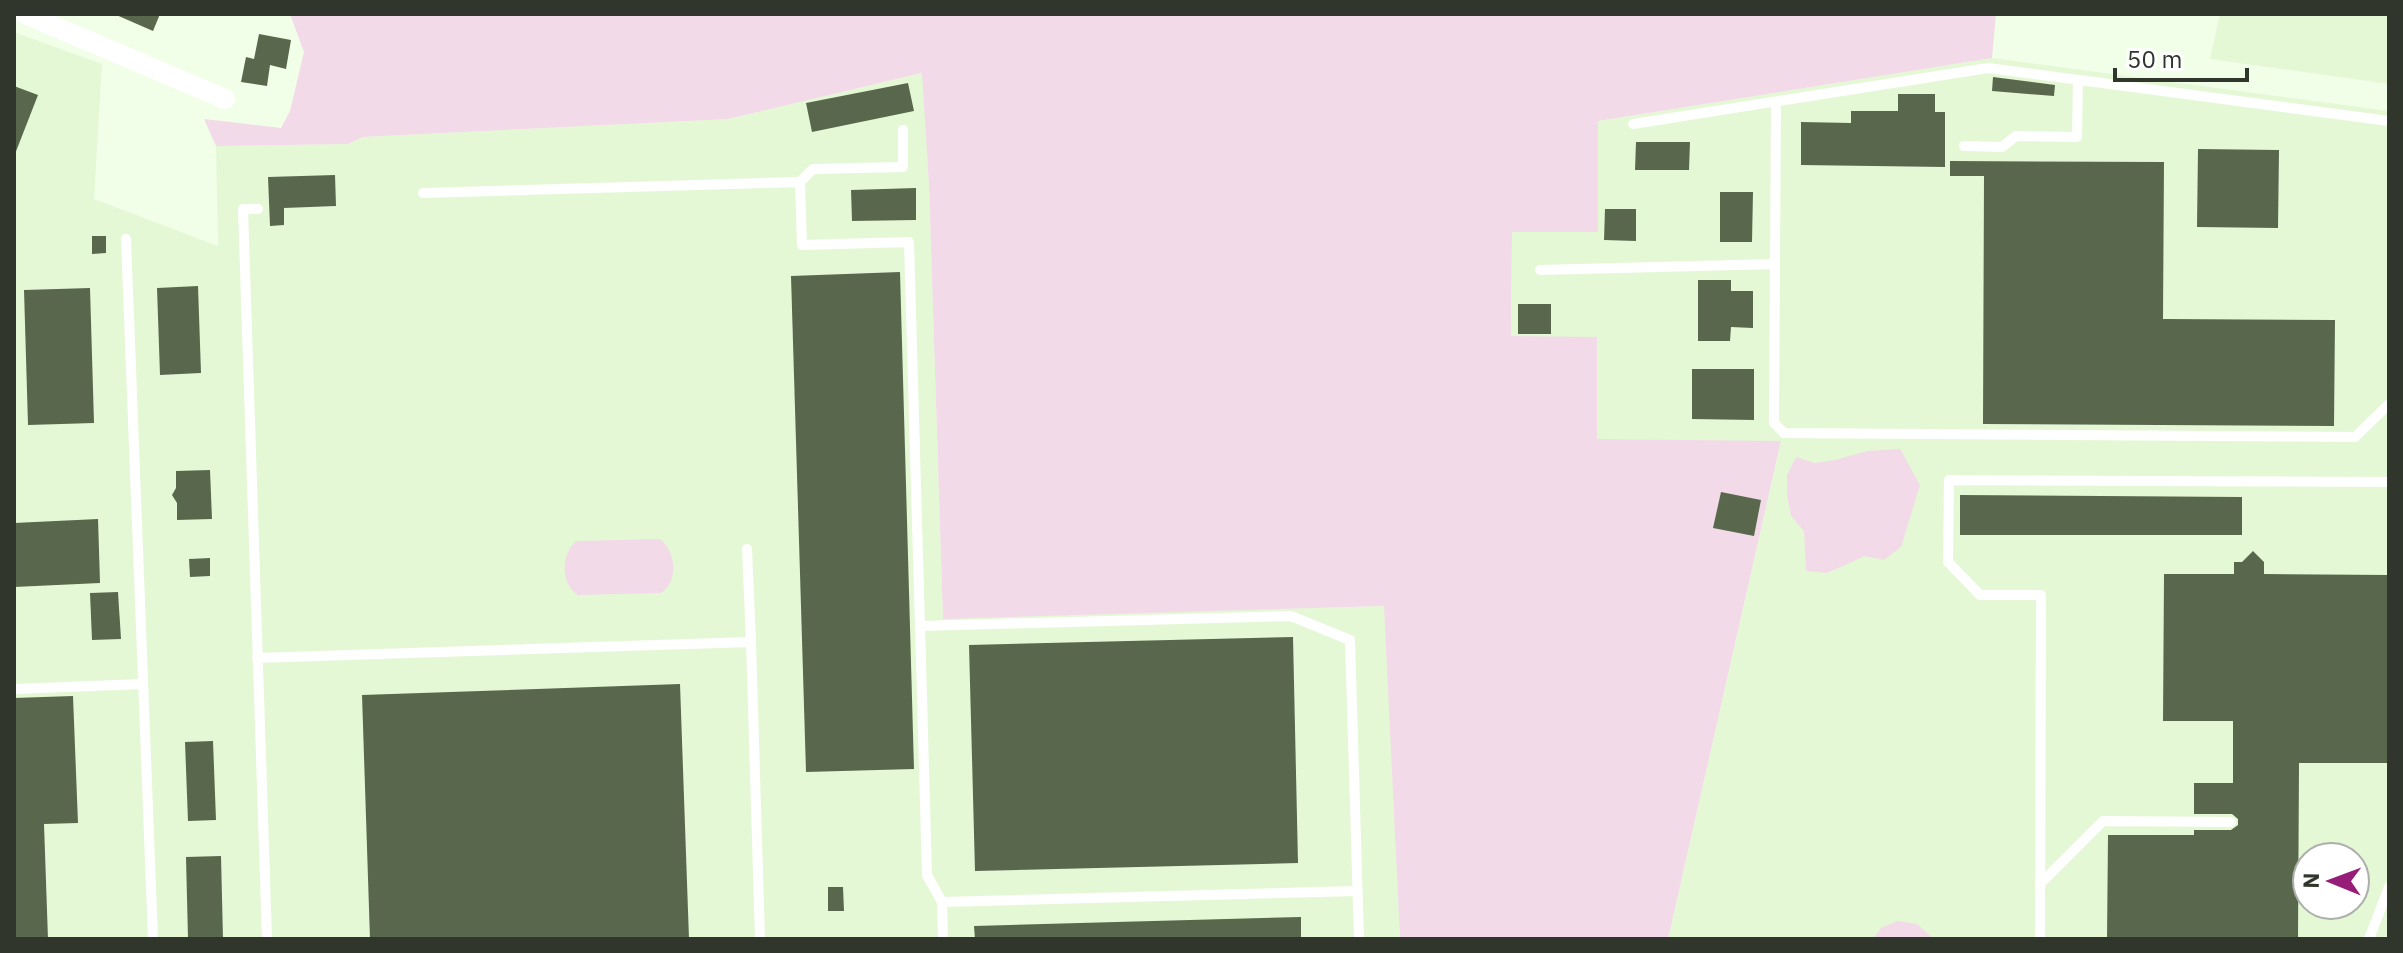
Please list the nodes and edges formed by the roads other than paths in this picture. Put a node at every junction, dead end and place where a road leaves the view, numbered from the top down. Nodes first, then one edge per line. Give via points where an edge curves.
1 (25, 14) edge
2 (2078, 80) junction
3 (225, 99) dead end
4 (1776, 102) junction
5 (2389, 121) edge
6 (1633, 124) dead end
7 (903, 130) dead end
8 (1964, 146) dead end
9 (800, 182) junction
10 (423, 193) dead end
11 (258, 209) dead end
12 (126, 239) dead end
13 (1775, 264) junction
14 (1540, 270) dead end
15 (2389, 404) edge
16 (2389, 482) edge
17 (747, 549) dead end
18 (920, 626) junction
19 (751, 642) junction
20 (257, 658) junction
21 (143, 684) junction
22 (14, 689) edge
23 (2231, 822) dead end
24 (2040, 884) junction
25 (2389, 887) edge
26 (1357, 891) junction
27 (942, 902) junction
28 (153, 939) edge
29 (267, 939) edge
30 (760, 939) edge
31 (943, 939) edge
32 (1359, 939) edge
33 (2040, 939) edge
34 (2369, 939) edge

1 - 3 street
2 - 4 lane via 1988,68
2 - 5 lane
2 - 8 lane via 2077,137 2016,136 2002,147
4 - 6 lane
4 - 13 lane
7 - 9 lane via 903,167 813,169
9 - 10 lane
9 - 18 lane via 802,245 909,242
11 - 20 lane via 243,209
12 - 21 lane
13 - 14 lane
13 - 15 lane via 1774,423 1784,433 2355,437
16 - 24 lane via 1949,480 1948,562 1980,595 2041,595
17 - 19 lane
18 - 26 lane via 1291,616 1350,640
18 - 27 lane via 927,875
19 - 20 lane
19 - 30 lane
20 - 29 lane
21 - 22 lane
21 - 28 lane
23 - 24 lane via 2103,821
24 - 33 lane
25 - 34 lane
26 - 27 lane
26 - 32 lane
27 - 31 lane

